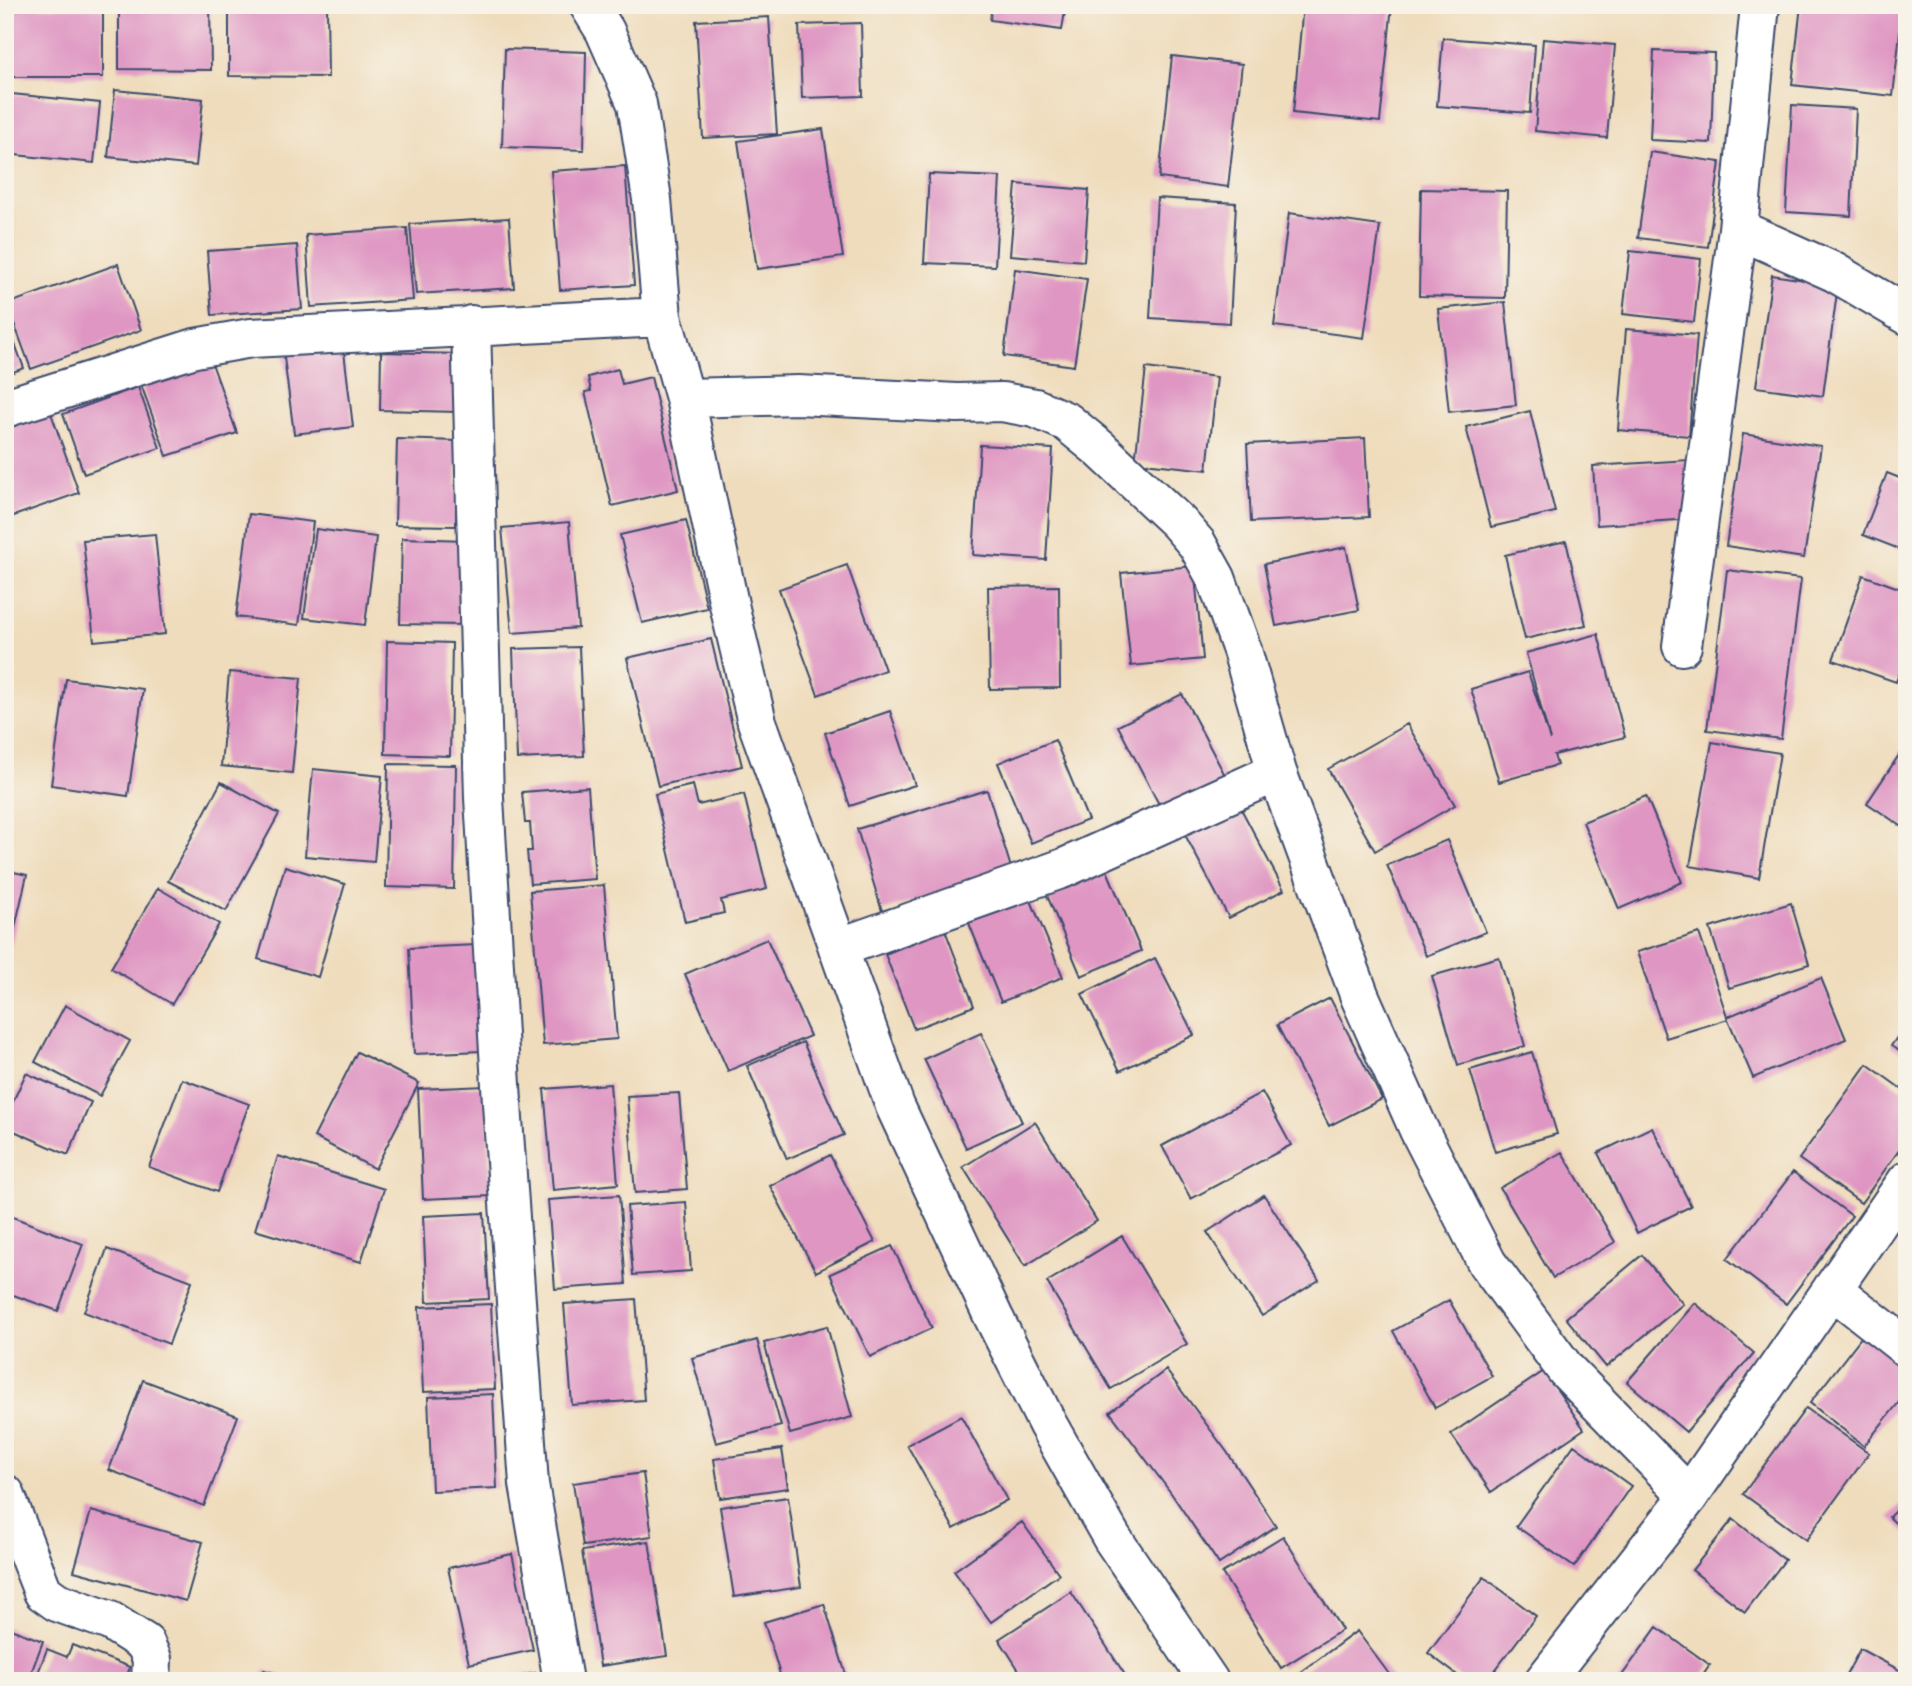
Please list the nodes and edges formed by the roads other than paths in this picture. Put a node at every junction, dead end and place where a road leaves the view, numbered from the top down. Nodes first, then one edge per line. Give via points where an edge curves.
1 (589, 5) edge
2 (1760, 5) edge
3 (1738, 229) junction
4 (1907, 315) edge
5 (662, 317) junction
6 (471, 325) junction
7 (685, 398) junction
8 (5, 408) edge
9 (1682, 646) dead end
10 (1277, 772) junction
11 (838, 948) junction
12 (1907, 1181) edge
13 (1832, 1289) junction
14 (1907, 1348) edge
15 (5, 1494) edge
16 (1689, 1496) junction
17 (151, 1681) edge
18 (563, 1681) edge
19 (1209, 1681) edge
20 (1544, 1681) edge

1 - 5 street via 637,104 652,199
2 - 3 street
3 - 4 street via 1834,272
3 - 9 street
5 - 6 street
5 - 7 street
6 - 8 street via 251,338 195,348
6 - 18 street via 484,798 504,1133 529,1484
7 - 10 street via 799,395 1002,402 1035,408 1067,422 1197,544 1216,578
7 - 11 street via 757,722
10 - 11 street via 1064,868
10 - 16 street via 1360,997 1419,1130 1487,1263 1566,1370
11 - 19 street via 895,1106 1048,1426 1112,1538
12 - 13 street
13 - 14 street
13 - 16 street
15 - 17 street via 43,1592 57,1602 110,1621 145,1643 152,1659
16 - 20 street

